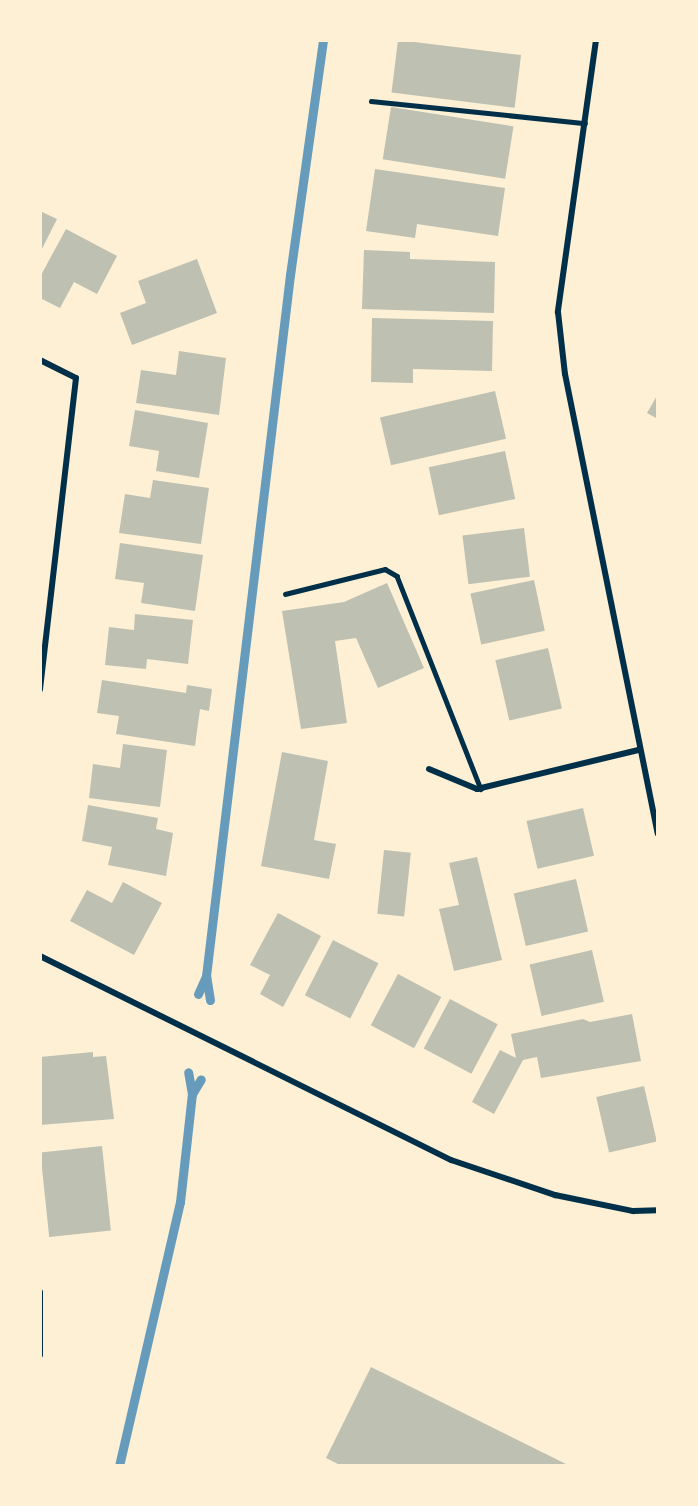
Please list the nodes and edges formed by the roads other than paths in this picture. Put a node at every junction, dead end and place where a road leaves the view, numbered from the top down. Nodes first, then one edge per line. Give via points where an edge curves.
1 (596, 40) edge
2 (371, 101) dead end
3 (585, 123) junction
4 (40, 360) edge
5 (285, 594) dead end
6 (41, 675) edge
7 (40, 690) edge
8 (638, 750) junction
9 (429, 769) dead end
10 (481, 789) junction
11 (657, 834) edge
12 (40, 956) edge
13 (657, 1210) edge
14 (40, 1292) edge
15 (40, 1355) edge

1 - 3 street
2 - 3 lane
3 - 8 street via 558,312 565,374
4 - 6 street via 76,378
5 - 10 lane via 385,569 397,576
6 - 7 street
8 - 10 street
8 - 11 street
9 - 10 street
12 - 13 street via 452,1160 555,1195 633,1211
14 - 15 street

